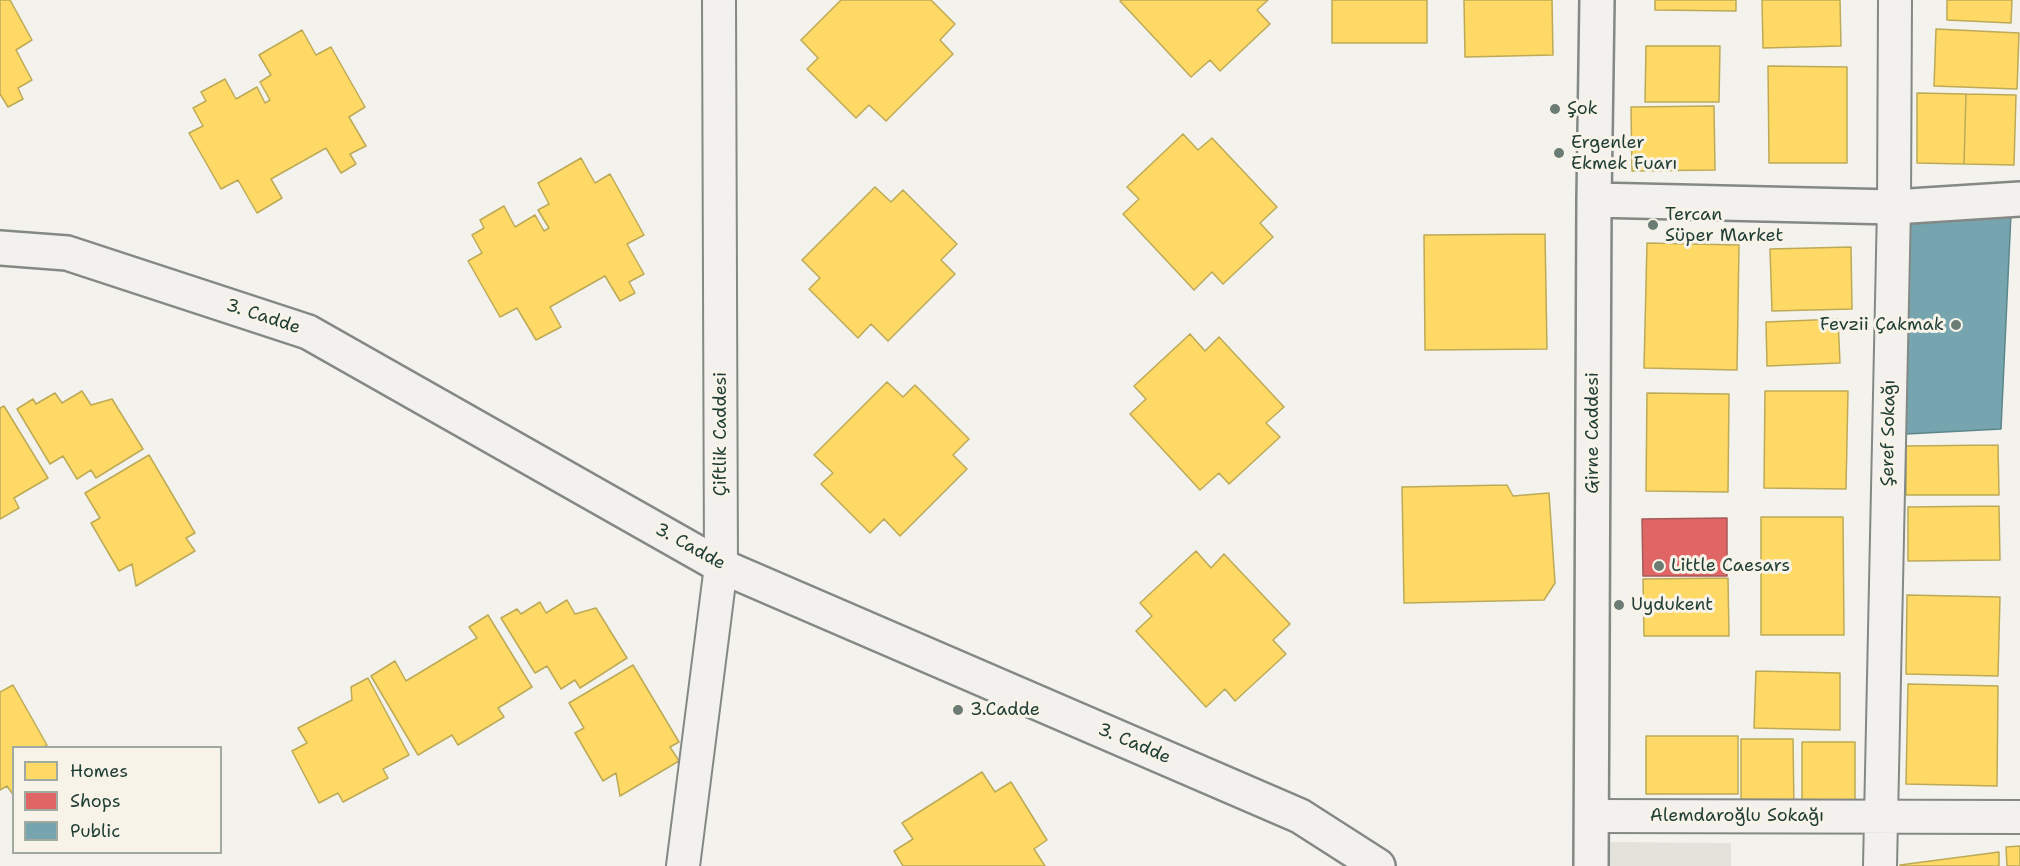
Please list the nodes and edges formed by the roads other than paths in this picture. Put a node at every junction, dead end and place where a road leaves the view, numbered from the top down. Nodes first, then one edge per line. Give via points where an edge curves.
1 (719, 0) edge
2 (1597, 0) edge
3 (1895, 0) edge
4 (2020, 199) edge
5 (1594, 200) junction
6 (1894, 207) junction
7 (0, 248) edge
8 (722, 566) junction
9 (1591, 816) junction
10 (1882, 816) junction
11 (2020, 817) edge
12 (683, 866) edge
13 (1378, 866) edge
14 (1591, 866) edge
15 (1880, 866) edge

1 - 8 street, Çiftlik Caddesi
2 - 5 street, Girne Caddesi
3 - 6 street, Şeref Sokağı
4 - 6 street
5 - 6 street
5 - 9 street, Girne Caddesi
6 - 10 street, Şeref Sokağı
7 - 8 street, 3. Cadde via 67,253 308,332
8 - 12 street, Çiftlik Caddesi
8 - 13 street, 3. Cadde via 1300,816
9 - 10 street, Alemdaroğlu Sokağı
9 - 14 street, Girne Caddesi
10 - 11 street, Alemdaroğlu Sokağı
10 - 15 street, Şeref Sokağı

